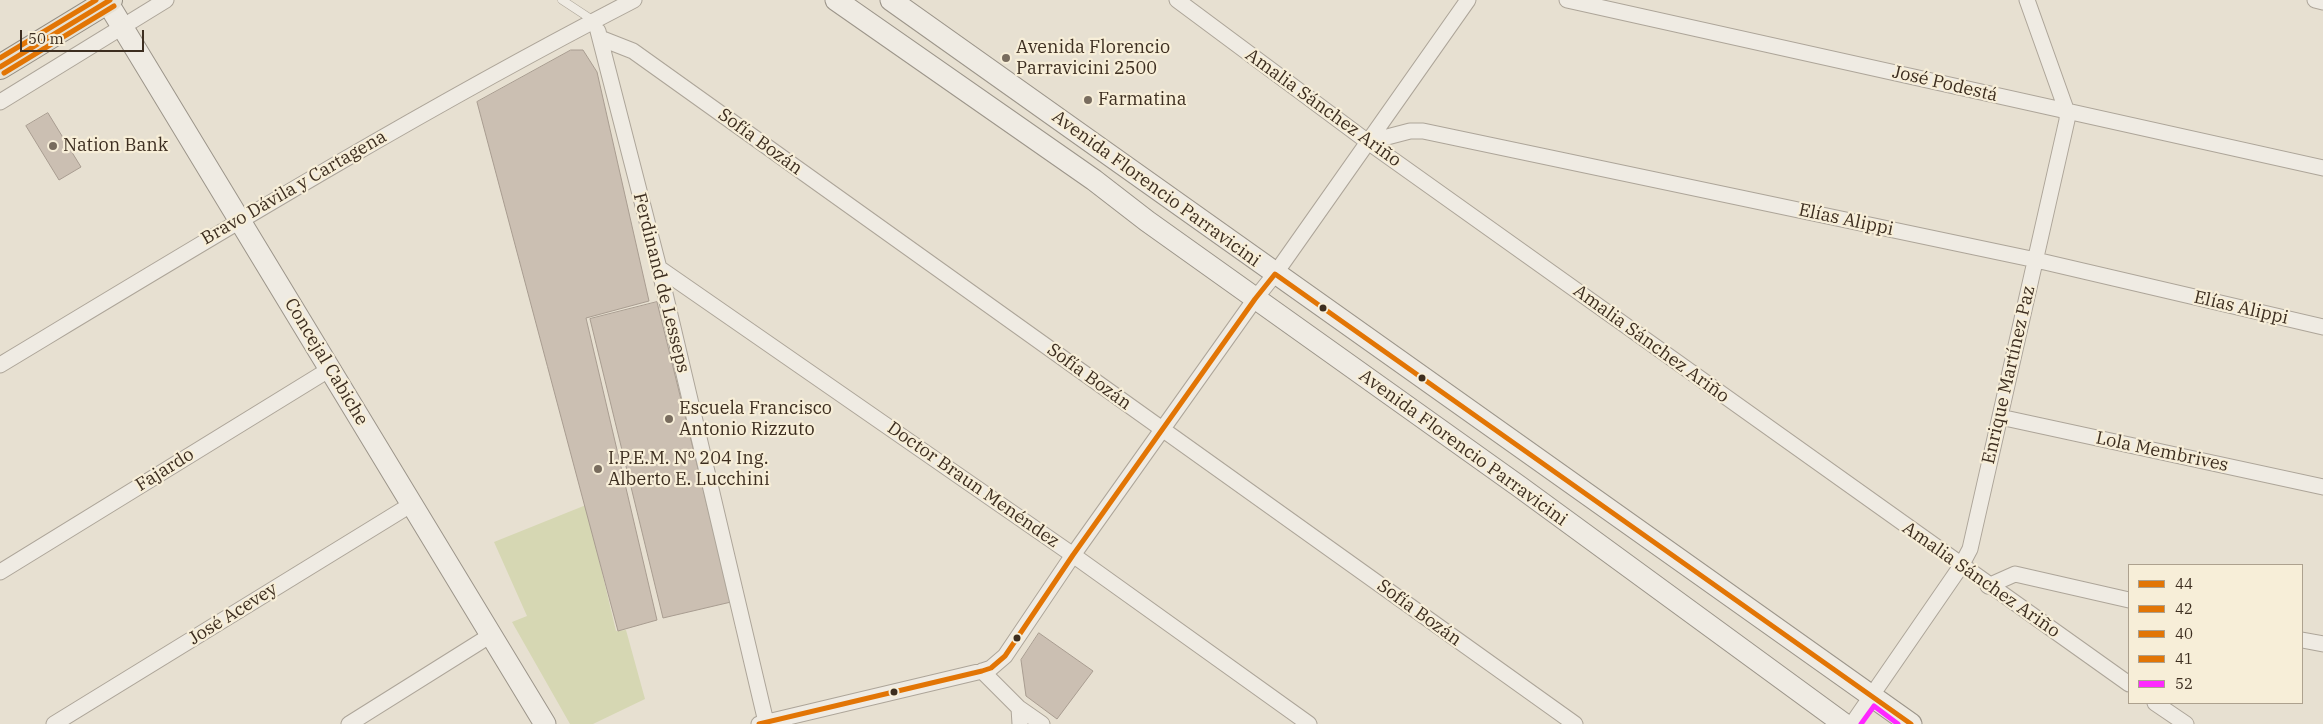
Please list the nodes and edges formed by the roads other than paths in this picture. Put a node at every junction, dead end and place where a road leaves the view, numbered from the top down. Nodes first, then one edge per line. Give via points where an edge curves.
1 (84, 0) edge
2 (108, 0) edge
3 (166, 0) edge
4 (562, 0) edge
5 (634, 0) edge
6 (836, 0) edge
7 (891, 0) edge
8 (1176, 0) edge
9 (1468, 0) edge
10 (1567, 0) edge
11 (2027, 0) edge
12 (2315, 0) edge
13 (2323, 2) edge
14 (594, 21) junction
15 (122, 27) junction
16 (600, 38) junction
17 (0, 51) edge
18 (0, 67) edge
19 (0, 102) edge
20 (2067, 112) junction
21 (1368, 142) junction
22 (2323, 168) edge
23 (240, 220) junction
24 (2036, 260) junction
25 (658, 268) junction
26 (1275, 274) junction
27 (1255, 299) junction
28 (2323, 327) edge
29 (0, 365) edge
30 (330, 369) junction
31 (2000, 417) junction
32 (1163, 430) junction
33 (2323, 487) edge
34 (412, 504) junction
35 (1073, 555) junction
36 (1961, 566) junction
37 (0, 572) edge
38 (1988, 586) junction
39 (2128, 600) edge
40 (491, 635) junction
41 (2303, 640) edge
42 (2323, 644) edge
43 (982, 671) junction
44 (2128, 683) edge
45 (1872, 696) junction
46 (2157, 704) edge
47 (1019, 708) junction
48 (762, 723) edge
49 (54, 724) edge
50 (349, 724) edge
51 (545, 724) edge
52 (1020, 724) edge
53 (1042, 724) edge
54 (1309, 724) edge
55 (1575, 724) edge
56 (1844, 724) edge
57 (1852, 724) edge
58 (1910, 724) edge
59 (2186, 724) edge

1 - 17 main road
2 - 15 main road, Concejal Cabiche
2 - 18 main road
3 - 15 street
4 - 14 lane
5 - 14 street, Bravo Dávila y Cartagena
6 - 27 main road, Avenida Florencio Parravicini via 1094,180
7 - 26 main road, Avenida Florencio Parravicini
8 - 21 street, Amalia Sánchez Ariño
9 - 21 street
10 - 20 street, José Podestá
11 - 20 street, Enrique Martínez Paz
12 - 13 street
14 - 16 street, Ferdinand de Lesseps
14 - 23 street, Bravo Dávila y Cartagena via 418,116
15 - 19 street
15 - 23 main road, Concejal Cabiche
16 - 25 street, Ferdinand de Lesseps
16 - 32 street, Sofía Bozán via 633,51
20 - 22 street, José Podestá
20 - 24 street, Enrique Martínez Paz
21 - 24 street, Elías Alippi via 1410,131 1424,131
21 - 26 street
21 - 36 street, Amalia Sánchez Ariño
23 - 29 street, Bravo Dávila y Cartagena
23 - 30 main road, Concejal Cabiche
24 - 28 street, Elías Alippi
24 - 31 street, Enrique Martínez Paz
25 - 35 street, Doctor Braun Menéndez
25 - 48 street, Ferdinand de Lesseps
26 - 27 street
26 - 45 main road, Avenida Florencio Parravicini
27 - 32 street
27 - 56 main road, Avenida Florencio Parravicini via 1520,487
30 - 34 main road, Concejal Cabiche
30 - 37 street, Fajardo
31 - 33 street, Lola Membrives
31 - 36 street, Enrique Martínez Paz via 1970,549
32 - 35 street
32 - 55 street, Sofía Bozán
34 - 40 main road, Concejal Cabiche
34 - 49 street, José Acevey
35 - 43 street via 1005,656
35 - 54 street, Doctor Braun Menéndez
36 - 38 street, Amalia Sánchez Ariño
36 - 45 street, Enrique Martínez Paz
38 - 39 street via 2015,574
38 - 44 street, Amalia Sánchez Ariño
40 - 50 street
40 - 51 main road, Concejal Cabiche
41 - 42 street
43 - 47 street
43 - 48 street
45 - 57 street, Enrique Martínez Paz
45 - 58 main road, Avenida Florencio Parravicini
46 - 59 street
47 - 52 street
47 - 53 street

